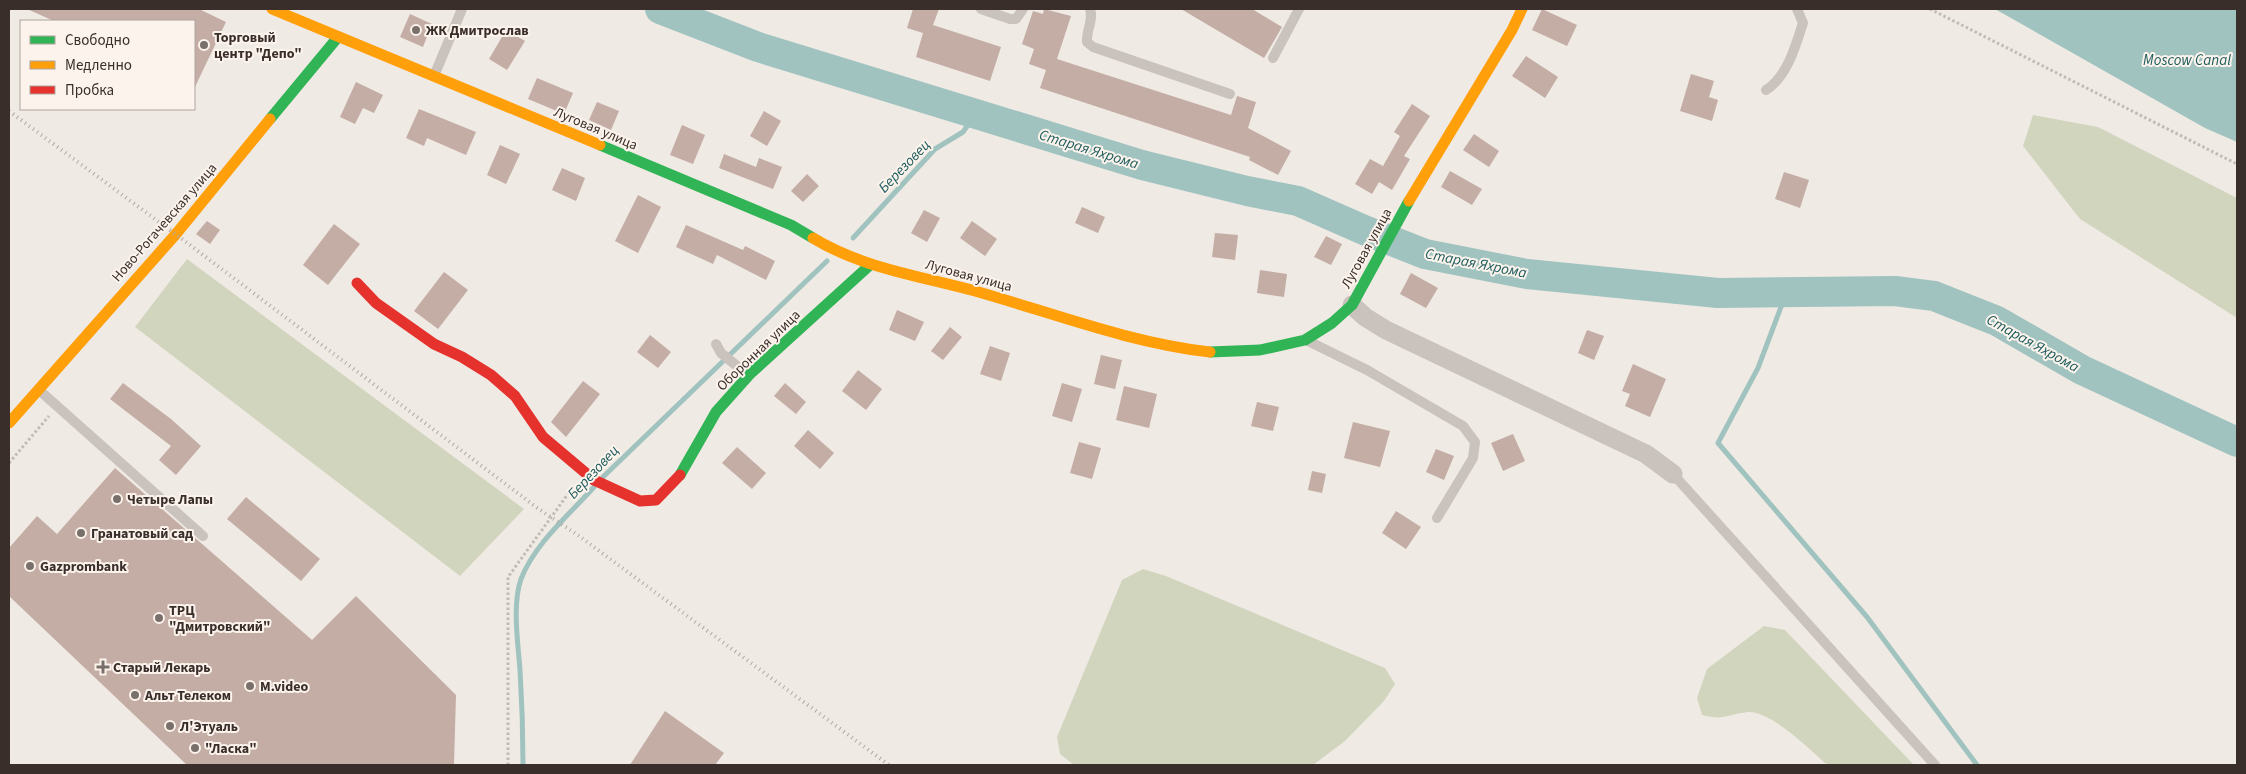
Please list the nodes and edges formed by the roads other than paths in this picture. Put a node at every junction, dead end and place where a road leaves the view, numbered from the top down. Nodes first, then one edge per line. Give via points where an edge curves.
1 (462, 9) edge
2 (981, 9) edge
3 (1023, 9) edge
4 (1090, 9) edge
5 (1299, 9) edge
6 (1522, 9) edge
7 (1797, 9) edge
8 (276, 10) edge
9 (338, 37) junction
10 (1273, 58) dead end
11 (434, 77) junction
12 (1766, 90) dead end
13 (1230, 94) dead end
14 (870, 265) junction
15 (357, 284) dead end
16 (1352, 305) junction
17 (1305, 340) junction
18 (718, 348) dead end
19 (749, 375) junction
20 (38, 389) junction
21 (9, 423) edge
22 (1673, 474) joint
23 (1437, 518) dead end
24 (203, 536) dead end
25 (1935, 765) edge

1 - 11 lane
2 - 3 lane via 1010,19 1016,19
4 - 13 lane via 1092,18 1086,42 1093,47
5 - 10 lane
6 - 16 street, Луговая улица via 1400,216
7 - 12 lane via 1803,23 1798,37 1780,79
8 - 9 street, Луговая улица
9 - 11 street, Луговая улица
9 - 20 street, Ново-Рогачевская улица via 176,234
11 - 14 street, Луговая улица via 791,225 829,248
14 - 17 street, Луговая улица via 974,291 1171,348 1216,353 1260,350
14 - 19 street, Оборонная улица
15 - 19 street, Оборонная улица via 376,303 427,339 491,375 515,396 543,437 595,480 640,501 656,500 678,479 716,412
16 - 17 street, Луговая улица
16 - 22 street via 1386,330 1646,454
17 - 23 lane via 1367,370 1462,426 1474,442 1473,458
18 - 19 lane
20 - 21 street, Ново-Рогачевская улица
20 - 24 lane
22 - 25 lane

